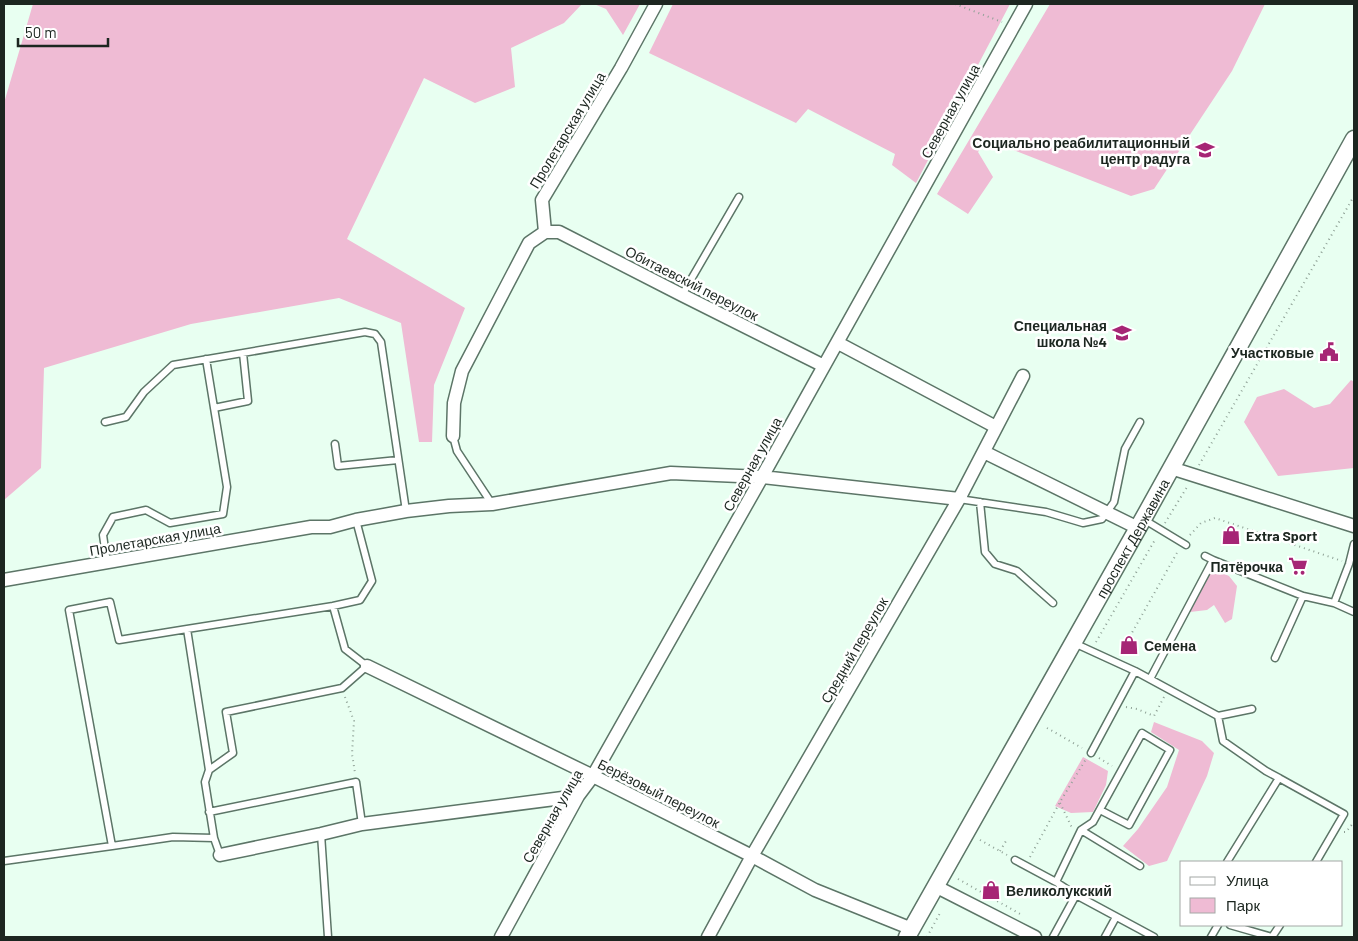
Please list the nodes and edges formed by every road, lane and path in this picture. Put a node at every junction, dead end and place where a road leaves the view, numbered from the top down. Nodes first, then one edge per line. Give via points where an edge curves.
1 (656, 4) edge
2 (956, 4) edge
3 (1026, 4) edge
4 (1014, 26) junction
5 (1353, 145) edge
6 (1354, 196) edge
7 (739, 197) dead end
8 (545, 232) junction
9 (682, 295) junction
10 (838, 342) junction
11 (243, 353) junction
12 (206, 359) junction
13 (824, 366) junction
14 (1024, 376) dead end
15 (214, 408) junction
16 (105, 422) dead end
17 (1140, 422) dead end
18 (996, 427) junction
19 (453, 436) joint
20 (335, 444) dead end
21 (984, 452) junction
22 (398, 460) junction
23 (1171, 468) junction
24 (1198, 468) dead end
25 (762, 478) junction
26 (1189, 483) dead end
27 (958, 499) junction
28 (980, 502) junction
29 (492, 504) junction
30 (406, 511) junction
31 (1107, 513) junction
32 (356, 520) junction
33 (1140, 524) junction
34 (1354, 526) edge
35 (1161, 530) junction
36 (1354, 544) edge
37 (1186, 545) dead end
38 (1205, 556) dead end
39 (1214, 560) junction
40 (107, 563) junction
41 (4, 580) edge
42 (1303, 596) junction
43 (1053, 603) dead end
44 (1334, 603) junction
45 (333, 606) junction
46 (1354, 612) edge
47 (187, 630) junction
48 (1074, 643) junction
49 (1091, 651) junction
50 (1275, 658) dead end
51 (367, 666) junction
52 (1135, 671) junction
53 (1150, 679) junction
54 (342, 688) junction
55 (1168, 689) junction
56 (1116, 705) junction
57 (1252, 709) dead end
58 (1218, 716) junction
59 (1090, 753) joint
60 (209, 770) junction
61 (593, 776) junction
62 (1279, 778) junction
63 (356, 782) junction
64 (578, 796) junction
65 (1060, 802) junction
66 (1100, 810) junction
67 (209, 812) junction
68 (362, 824) junction
69 (1081, 830) junction
70 (321, 834) junction
71 (214, 838) junction
72 (980, 840) dead end
73 (1078, 840) junction
74 (1006, 841) dead end
75 (112, 846) junction
76 (1000, 851) junction
77 (220, 855) joint
78 (752, 856) junction
79 (1015, 860) joint
80 (4, 861) edge
81 (1228, 861) edge
82 (1317, 861) edge
83 (1025, 866) junction
84 (1140, 866) dead end
85 (958, 880) dead end
86 (1056, 882) junction
87 (935, 886) junction
88 (1076, 895) junction
89 (940, 913) dead end
90 (1023, 916) dead end
91 (1116, 917) junction
92 (1217, 926) edge
93 (1234, 926) edge
94 (1279, 926) edge
95 (909, 933) edge
96 (328, 937) edge
97 (501, 937) edge
98 (708, 937) edge
99 (927, 937) edge
100 (1035, 937) edge
101 (1053, 937) edge
102 (1105, 937) edge
103 (1154, 937) edge
104 (1211, 937) edge

1 - 8 street, Пролетарская улица via 622,68 542,200
2 - 4 path
3 - 4 street, Северная улица
4 - 10 street, Северная улица
5 - 23 main road, проспект Державина
6 - 24 path
7 - 9 lane
8 - 9 street, Обитаевский переулок via 559,232
8 - 19 street via 529,243 462,371 454,403
9 - 13 street, Обитаевский переулок
10 - 13 street, Северная улица
10 - 18 street
11 - 12 lane
11 - 15 lane via 248,401
11 - 22 lane via 365,332 375,334 381,342
12 - 15 lane
12 - 16 lane via 173,365 144,392 126,416
13 - 25 street, Северная улица
14 - 18 street, Средний переулок
15 - 40 lane via 227,487 223,514 170,523 146,510 113,517 103,534
17 - 31 lane via 1125,449 1114,502
18 - 21 street, Средний переулок
19 - 29 lane via 457,450
20 - 22 lane via 338,466
21 - 27 street, Средний переулок
21 - 31 street
22 - 30 lane
23 - 33 main road, проспект Державина
23 - 34 street
25 - 27 street, Пролетарская улица
25 - 29 street, Пролетарская улица via 671,472
25 - 61 street, Северная улица
26 - 35 path
27 - 28 lane
27 - 78 street, Средний переулок
28 - 31 lane via 1046,512 1084,523 1102,519
28 - 43 lane via 985,552 994,564 1017,571
29 - 30 street, Пролетарская улица
30 - 32 street, Пролетарская улица
31 - 33 street
32 - 40 street, Пролетарская улица
32 - 45 lane via 372,580 360,600
33 - 35 lane
33 - 48 main road, проспект Державина
35 - 37 lane
35 - 49 path
36 - 44 lane
38 - 39 lane
39 - 42 lane
39 - 53 lane
40 - 41 street, Пролетарская улица
42 - 44 lane
42 - 50 lane
44 - 46 lane
45 - 47 lane
45 - 51 lane via 346,650
47 - 60 lane
47 - 75 lane via 118,640 110,602 68,610
48 - 49 lane
48 - 87 main road, проспект Державина
49 - 52 lane
51 - 54 lane
51 - 61 street, Берёзовый переулок
52 - 53 lane
52 - 56 lane
53 - 55 lane
54 - 60 lane via 226,712 233,753
54 - 63 path via 354,721 352,754
55 - 56 path via 1154,716 1137,708
55 - 58 lane
56 - 59 lane
57 - 58 lane
58 - 62 lane via 1223,741
59 - 65 path
60 - 67 lane via 205,782
61 - 64 street, Северная улица
61 - 78 street, Берёзовый переулок
62 - 81 lane
62 - 82 lane via 1344,814
63 - 67 lane
63 - 68 lane
64 - 68 street
64 - 97 street, Северная улица
65 - 73 path
65 - 83 path
66 - 66 lane via 1142,733 1170,750 1129,825
66 - 69 lane via 1093,822
67 - 71 lane
68 - 70 street
69 - 73 lane
69 - 84 lane
70 - 77 street
70 - 96 lane
71 - 75 lane via 173,837
71 - 77 lane
72 - 76 path
73 - 86 lane
74 - 76 path
75 - 80 lane
76 - 79 path
78 - 95 street, Берёзовый переулок via 815,890
78 - 98 street, Средний переулок
79 - 83 lane
83 - 86 lane
85 - 90 path
86 - 88 lane
87 - 95 main road, проспект Державина
87 - 100 street
88 - 91 lane
88 - 101 lane
89 - 99 path
91 - 102 lane
91 - 103 lane
92 - 104 lane
93 - 94 lane via 1272,937

